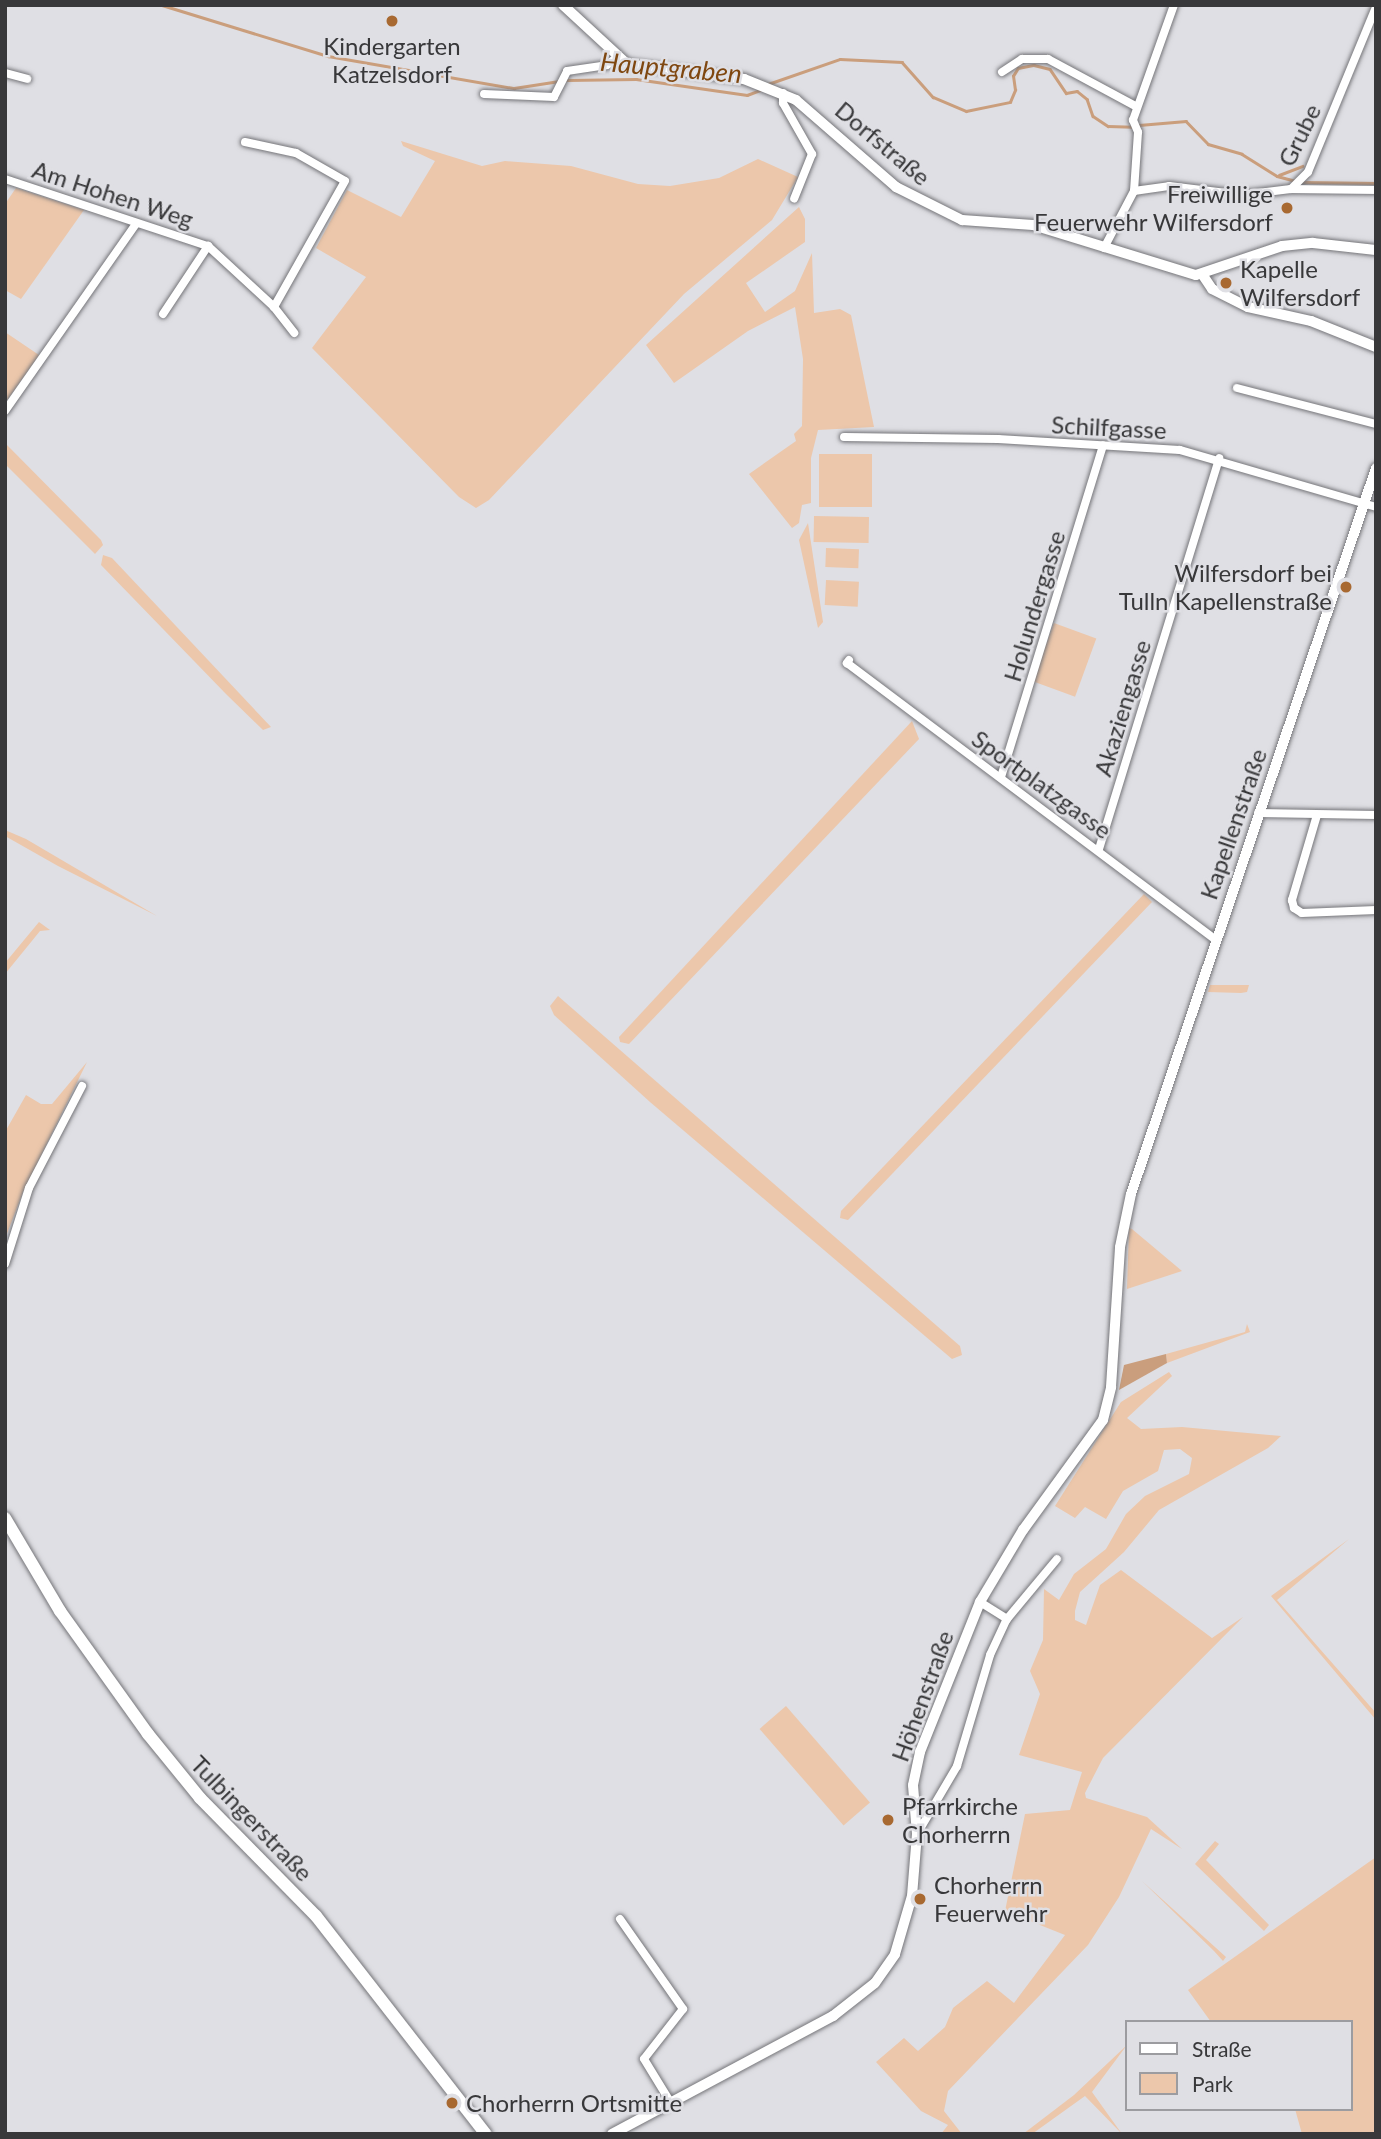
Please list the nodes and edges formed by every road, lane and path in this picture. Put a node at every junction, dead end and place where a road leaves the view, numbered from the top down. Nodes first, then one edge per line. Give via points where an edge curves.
1 (563, 5) edge
2 (1174, 5) edge
3 (1376, 7) edge
4 (616, 58) junction
5 (1002, 72) dead end
6 (5, 73) edge
7 (27, 79) dead end
8 (783, 93) junction
9 (484, 94) dead end
10 (1137, 107) junction
11 (245, 142) dead end
12 (5, 179) edge
13 (1293, 187) junction
14 (1376, 190) edge
15 (1133, 191) junction
16 (794, 199) dead end
17 (135, 225) junction
18 (208, 246) junction
19 (1104, 248) junction
20 (1376, 250) edge
21 (1202, 274) junction
22 (274, 307) junction
23 (163, 314) dead end
24 (294, 333) dead end
25 (1376, 347) edge
26 (1237, 388) dead end
27 (5, 411) edge
28 (1376, 424) edge
29 (844, 437) dead end
30 (1103, 445) junction
31 (1219, 458) junction
32 (1376, 468) edge
33 (1370, 505) edge
34 (849, 660) dead end
35 (1001, 777) junction
36 (1258, 813) junction
37 (1317, 815) junction
38 (1376, 815) edge
39 (1099, 849) junction
40 (1376, 910) edge
41 (1216, 940) junction
42 (82, 1086) dead end
43 (1132, 1194) joint
44 (5, 1264) edge
45 (5, 1518) edge
46 (1057, 1559) dead end
47 (980, 1602) junction
48 (1007, 1619) junction
49 (917, 1834) junction
50 (620, 1919) dead end
51 (671, 2103) junction
52 (486, 2134) edge
53 (612, 2134) edge

1 - 4 street
2 - 10 street
3 - 13 street, Grube via 1308,172
4 - 8 street, Dorfstraße via 637,68 744,79
4 - 9 street via 607,65 567,71 554,97
5 - 10 street via 1022,59 1048,58
6 - 7 street
8 - 16 street via 783,103 812,154
8 - 19 street, Dorfstraße via 816,114 917,202 962,220 1033,225
10 - 15 street
11 - 22 street via 296,153 345,181
12 - 17 street, Am Hohen Weg
13 - 14 street
13 - 15 street, Grube via 1242,195 1169,186
15 - 19 street
17 - 18 street, Am Hohen Weg
17 - 27 street
18 - 22 street, Am Hohen Weg
18 - 23 street, Am Hohen Weg
19 - 21 street, Dorfstraße
20 - 21 street via 1313,243 1282,246
21 - 25 street via 1212,289 1248,307 1311,321
22 - 24 street, Am Hohen Weg
26 - 28 street
29 - 30 street, Schilfgasse
30 - 31 street, Schilfgasse via 1180,450
30 - 35 street, Holundergasse
31 - 33 street, Schilfgasse
31 - 39 street, Akaziengasse
32 - 33 street, Kapellenstraße
33 - 36 street, Kapellenstraße
34 - 35 street, Sportplatzgasse via 847,663
35 - 39 street, Sportplatzgasse
36 - 37 street
36 - 41 street, Kapellenstraße
37 - 38 street
37 - 40 street via 1292,900 1294,908 1302,914
39 - 41 street, Sportplatzgasse
41 - 43 street, Kapellenstraße
42 - 44 street via 29,1188
43 - 47 street, Höhenstraße via 1120,1247 1111,1387 1102,1420 1023,1530
45 - 52 main road, Tulbingerstraße via 73,1632 148,1734 200,1798 316,1916
46 - 48 street
47 - 48 street
47 - 49 street, Höhenstraße via 915,1769
48 - 49 street via 990,1655 957,1766
49 - 51 street, Höhenstraße via 902,1938 875,1983 833,2016
50 - 51 street via 684,2009 644,2059
51 - 53 street, Höhenstraße

